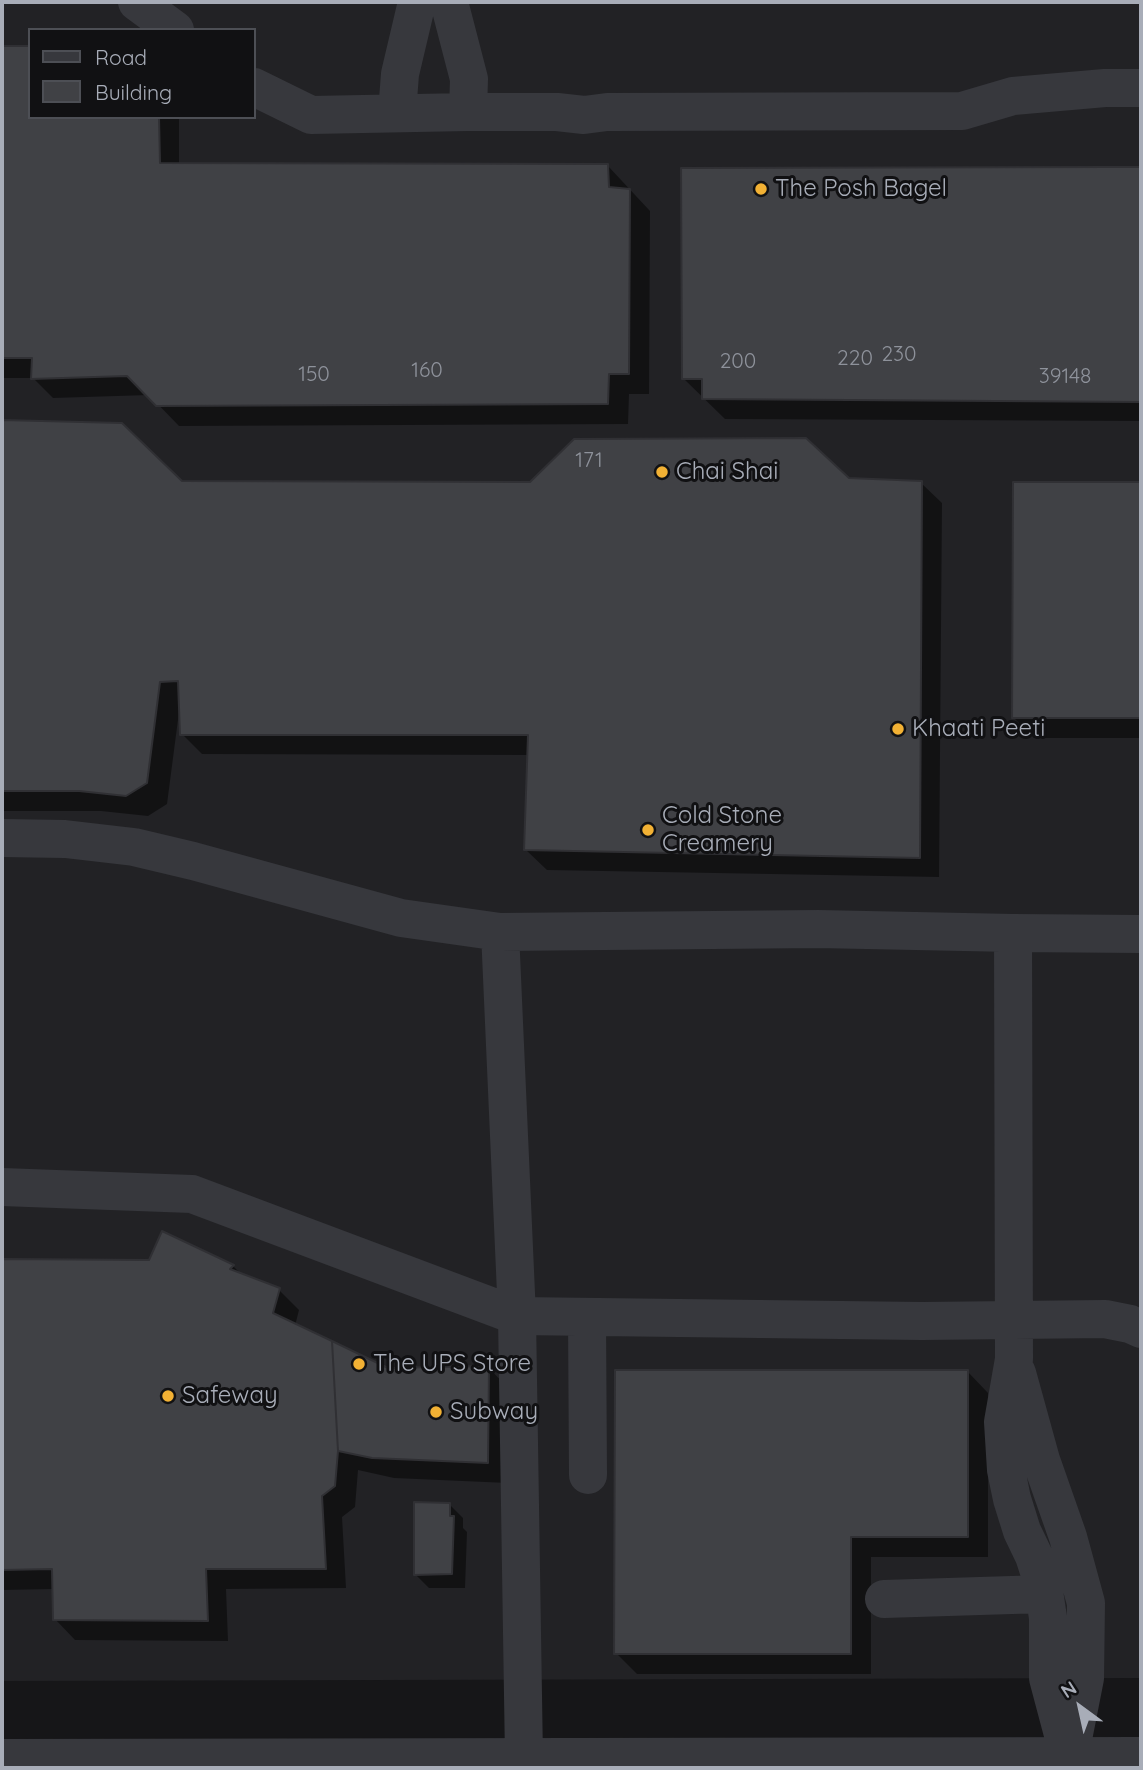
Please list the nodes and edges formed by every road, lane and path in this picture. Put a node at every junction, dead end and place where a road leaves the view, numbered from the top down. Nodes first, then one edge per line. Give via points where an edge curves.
1 (137, 2) edge
2 (417, 2) edge
3 (449, 2) edge
4 (171, 28) edge
5 (256, 88) edge
6 (1141, 88) edge
7 (468, 112) junction
8 (397, 113) junction
9 (2, 838) edge
10 (500, 932) junction
11 (1013, 933) junction
12 (1141, 934) edge
13 (2, 1188) edge
14 (517, 1316) junction
15 (587, 1317) junction
16 (1014, 1320) junction
17 (1141, 1329) edge
18 (1014, 1359) junction
19 (588, 1475) dead end
20 (1044, 1594) junction
21 (884, 1599) dead end
22 (1141, 1756) edge
23 (2, 1758) edge
24 (524, 1758) junction
25 (772, 1763) edge
26 (1069, 1763) edge

1 - 4 street
2 - 8 street via 400,74
3 - 7 street via 469,79
5 - 8 street via 310,115
6 - 7 street via 1013,96 962,111
7 - 8 street
9 - 10 street via 134,846 401,918
10 - 11 street via 818,929
10 - 14 street
11 - 12 street
11 - 16 street
13 - 14 street via 192,1194
14 - 15 street
14 - 24 street
15 - 16 street
15 - 19 street
16 - 17 street via 1105,1319
16 - 18 street
18 - 20 street via 1003,1422 1006,1470 1021,1531 1034,1556
18 - 26 street via 1086,1603 1085,1678
20 - 21 street
20 - 26 street via 1048,1678
22 - 26 street
23 - 24 street
24 - 25 street
25 - 26 street

